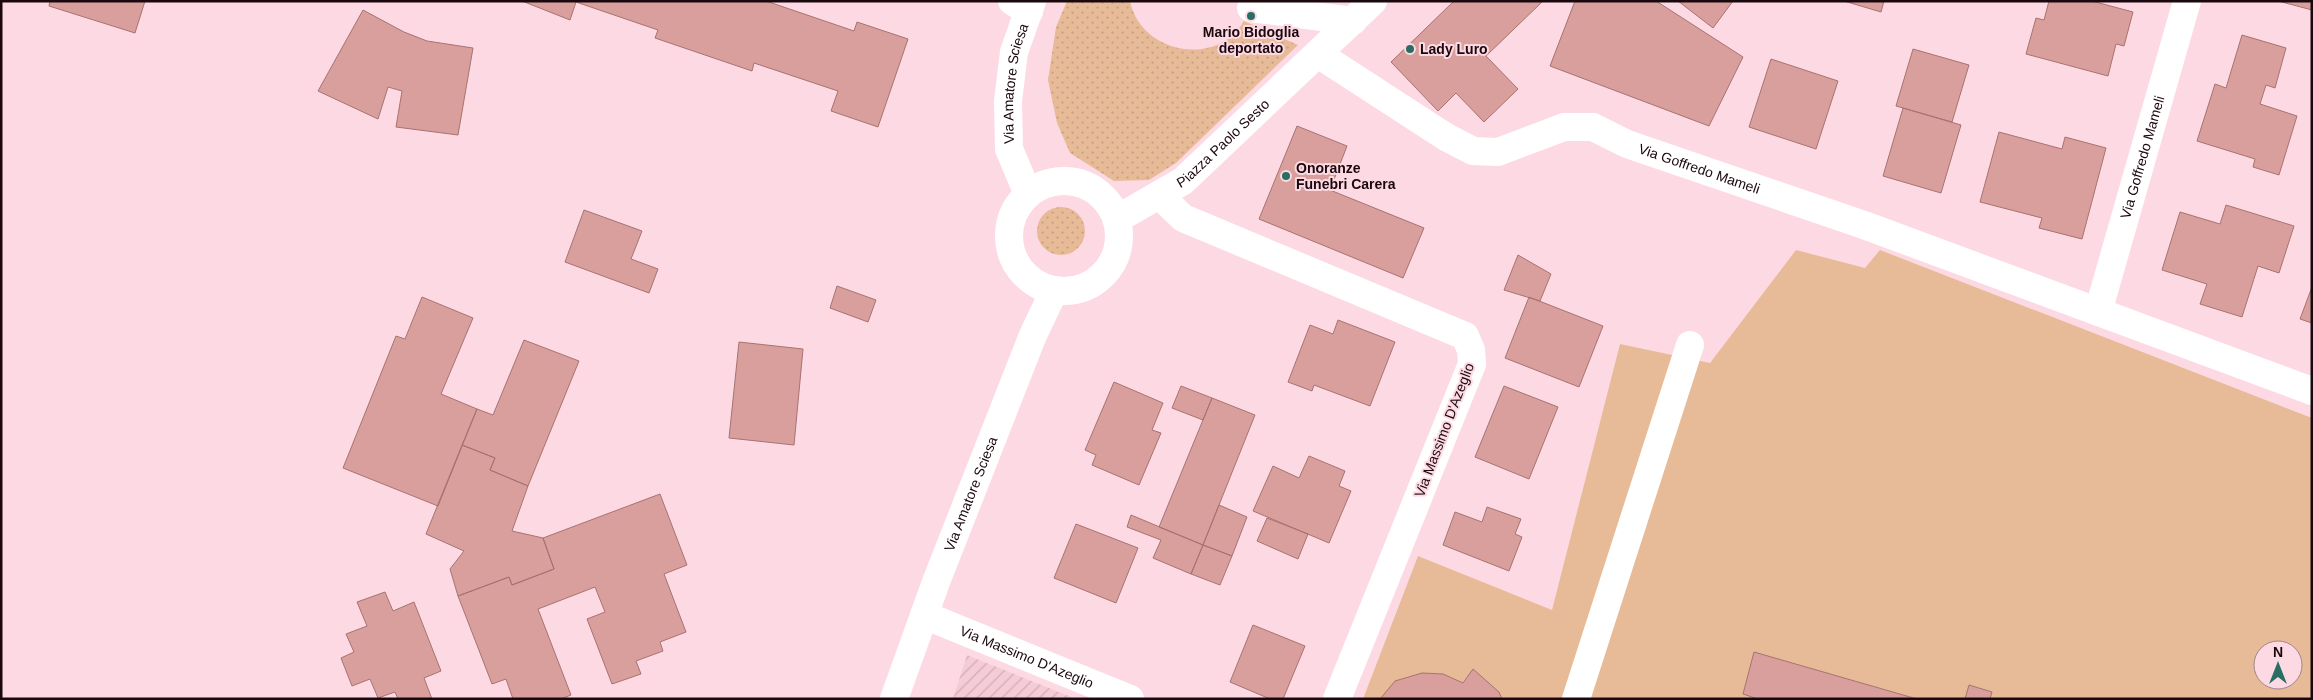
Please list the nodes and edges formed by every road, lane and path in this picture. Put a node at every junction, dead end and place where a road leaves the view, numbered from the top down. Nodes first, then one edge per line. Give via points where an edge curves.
1 (1373, 1) edge
2 (2187, 1) edge
3 (1024, 5) edge
4 (1251, 8) dead end
5 (1353, 21) junction
6 (1318, 54) junction
7 (1028, 194) junction
8 (1159, 195) junction
9 (1117, 219) junction
10 (1054, 291) junction
11 (2098, 312) junction
12 (1690, 345) dead end
13 (2312, 392) edge
14 (924, 615) junction
15 (894, 699) edge
16 (1130, 699) edge
17 (1337, 699) edge
18 (1576, 699) edge

1 - 5 street, Piazza Paolo Sesto
2 - 11 street, Via Goffredo Mameli
3 - 7 street, Via Amatore Sciesa via 1008,101 1009,149
4 - 5 street
5 - 6 street, Piazza Paolo Sesto
6 - 8 street, Piazza Paolo Sesto via 1183,181
6 - 11 street, Via Goffredo Mameli via 1446,138 1473,151 1498,152 1564,127 1593,127 1627,144 1864,225
7 - 9 street via 1040,186 1059,181 1082,184 1108,202
7 - 10 street via 1016,209 1010,224 1010,249 1027,278
8 - 9 street, Piazza Paolo Sesto
8 - 17 street, Via Massimo D'Azeglio via 1184,218 1465,336 1471,350 1472,364
9 - 10 street via 1120,233 1118,252 1103,276 1084,288
10 - 14 street, Via Amatore Sciesa via 1033,335
11 - 13 street, Via Goffredo Mameli
12 - 18 street
14 - 15 street, Via Amatore Sciesa
14 - 16 street, Via Massimo D'Azeglio

